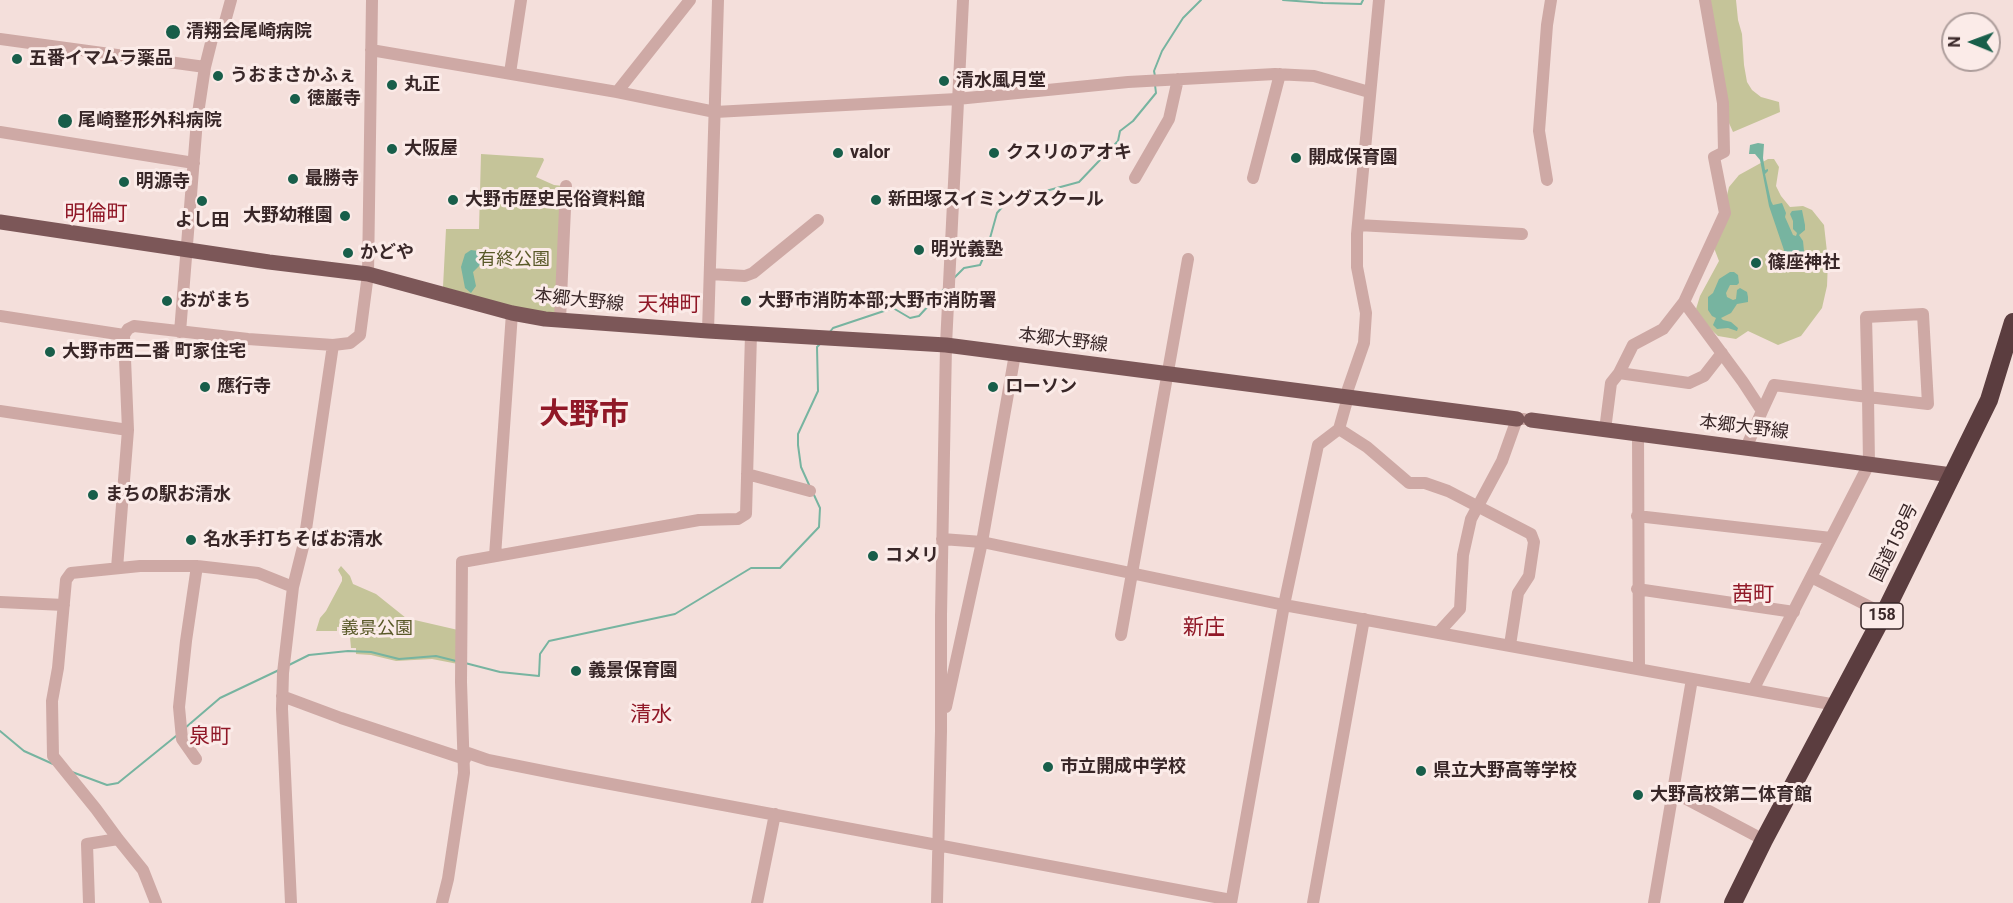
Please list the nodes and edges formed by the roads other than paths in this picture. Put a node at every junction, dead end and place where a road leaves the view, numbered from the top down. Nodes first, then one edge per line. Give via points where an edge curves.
1 (231, 0) edge
2 (372, 0) edge
3 (521, 0) edge
4 (690, 0) edge
5 (718, 0) edge
6 (963, 0) edge
7 (1379, 0) edge
8 (1551, 0) edge
9 (1705, 0) edge
10 (0, 39) edge
11 (371, 50) junction
12 (205, 67) junction
13 (510, 73) junction
14 (1280, 74) junction
15 (1178, 79) junction
16 (617, 92) junction
17 (1369, 92) junction
18 (957, 99) junction
19 (715, 112) junction
20 (0, 132) edge
21 (194, 163) junction
22 (1135, 178) dead end
23 (1253, 178) dead end
24 (1546, 180) dead end
25 (566, 186) dead end
26 (818, 219) dead end
27 (0, 222) edge
28 (1358, 225) junction
29 (1522, 234) dead end
30 (186, 249) junction
31 (1188, 259) dead end
32 (368, 274) junction
33 (710, 274) junction
34 (1684, 302) junction
35 (512, 313) junction
36 (0, 316) edge
37 (560, 320) junction
38 (708, 331) junction
39 (180, 332) junction
40 (2012, 333) edge
41 (751, 334) junction
42 (124, 335) junction
43 (333, 345) junction
44 (946, 345) junction
45 (1722, 353) junction
46 (1015, 354) junction
47 (1619, 373) junction
48 (1167, 374) junction
49 (1348, 397) junction
50 (1868, 397) junction
51 (0, 411) edge
52 (1761, 411) junction
53 (1524, 420) junction
54 (1339, 429) junction
55 (128, 430) junction
56 (1605, 430) junction
57 (1638, 434) junction
58 (1746, 448) junction
59 (1869, 464) junction
60 (747, 474) junction
61 (1952, 475) junction
62 (810, 491) dead end
63 (1479, 506) junction
64 (1637, 516) junction
65 (1831, 538) junction
66 (942, 540) junction
67 (982, 542) junction
68 (495, 555) junction
69 (197, 566) junction
70 (117, 568) junction
71 (1132, 573) junction
72 (1811, 577) junction
73 (294, 588) junction
74 (1637, 589) junction
75 (0, 602) edge
76 (64, 605) junction
77 (1284, 605) junction
78 (1794, 612) junction
79 (1884, 614) junction
80 (1364, 619) junction
81 (1439, 632) junction
82 (1121, 635) dead end
83 (1510, 645) junction
84 (1639, 669) junction
85 (1692, 679) junction
86 (1754, 690) junction
87 (282, 696) junction
88 (1836, 705) junction
89 (941, 731) junction
90 (465, 756) junction
91 (196, 759) dead end
92 (1673, 792) junction
93 (775, 814) junction
94 (118, 839) junction
95 (1764, 840) junction
96 (937, 844) junction
97 (1231, 901) edge
98 (89, 903) edge
99 (156, 903) edge
100 (291, 903) edge
101 (442, 903) edge
102 (757, 903) edge
103 (937, 903) edge
104 (1313, 903) edge
105 (1654, 903) edge
106 (1733, 903) edge

1 - 12 street via 223,29 212,39
2 - 11 street
3 - 13 street
4 - 16 street
5 - 19 street
6 - 18 street
7 - 17 street
8 - 24 street via 1539,131
9 - 34 street via 1723,103 1724,152 1714,157 1725,213
10 - 12 street
11 - 13 street
11 - 32 street
12 - 21 street
13 - 16 street
14 - 15 street
14 - 17 street via 1314,76
14 - 23 street
15 - 18 street
15 - 22 street via 1169,119
16 - 19 street
17 - 28 street
18 - 19 street
18 - 44 street
19 - 33 street
20 - 21 street
21 - 30 street
25 - 37 street
26 - 33 street via 753,273
27 - 30 main road, 本郷大野線
28 - 29 street
28 - 49 street via 1357,267 1366,313 1364,343
30 - 32 main road, 本郷大野線
30 - 39 street
31 - 48 street
32 - 35 main road, 本郷大野線
32 - 43 street via 360,335 350,343
33 - 38 street
34 - 45 street
34 - 47 street via 1663,329 1633,345
35 - 37 main road, 本郷大野線
35 - 68 street
36 - 42 street
37 - 38 main road, 本郷大野線
38 - 41 main road, 本郷大野線
39 - 42 street via 134,326
39 - 43 street
40 - 61 highway, 国道158号 / 158 via 1989,400
41 - 44 main road, 本郷大野線
41 - 60 street
42 - 55 street
43 - 73 street
44 - 46 main road, 本郷大野線
44 - 66 street
45 - 47 street via 1704,376 1689,383
45 - 52 street
46 - 48 main road, 本郷大野線
46 - 67 street
47 - 56 street via 1611,383
48 - 49 main road, 本郷大野線
48 - 71 street
49 - 53 main road, 本郷大野線
49 - 54 street
50 - 50 street via 1866,317 1923,314 1928,404
50 - 52 street via 1774,385
50 - 59 street
51 - 55 street
52 - 58 street
53 - 56 main road, 本郷大野線
53 - 63 street
54 - 63 street via 1409,483 1425,483
54 - 77 street via 1318,445
55 - 70 street
56 - 57 main road, 本郷大野線
57 - 58 main road, 本郷大野線
57 - 64 street
58 - 59 main road, 本郷大野線
59 - 61 main road, 本郷大野線
59 - 65 street
60 - 62 street
60 - 68 street via 746,514 738,519 699,520
61 - 79 highway, 国道158号 / 158
63 - 81 street via 1471,519 1463,555 1460,609
63 - 83 street via 1531,534 1534,542 1529,576 1518,593
64 - 65 street
64 - 74 street
65 - 72 street
66 - 67 street
66 - 89 street
67 - 71 street
67 - 89 street
68 - 90 street via 462,561
69 - 70 street
69 - 73 street via 251,572
69 - 91 street via 179,707 182,739
70 - 76 street via 71,573 66,580
71 - 77 street
71 - 82 street
72 - 78 street
72 - 79 street
73 - 87 street
74 - 78 street
74 - 84 street
75 - 76 street
76 - 94 street via 52,701 52,756
77 - 80 street
77 - 97 street
78 - 86 street
79 - 88 highway, 国道158号 / 158
80 - 81 street
80 - 104 street
81 - 83 street
83 - 84 street
84 - 85 street
85 - 86 street
85 - 92 street
86 - 88 street
87 - 90 street
87 - 100 street
88 - 95 highway, 国道158号 / 158
89 - 96 street
90 - 93 street
90 - 101 street
92 - 95 street
92 - 105 street
93 - 96 street
93 - 102 street
94 - 98 street via 87,844
94 - 99 street via 143,870
95 - 106 highway, 国道158号 / 158
96 - 97 street
96 - 103 street

